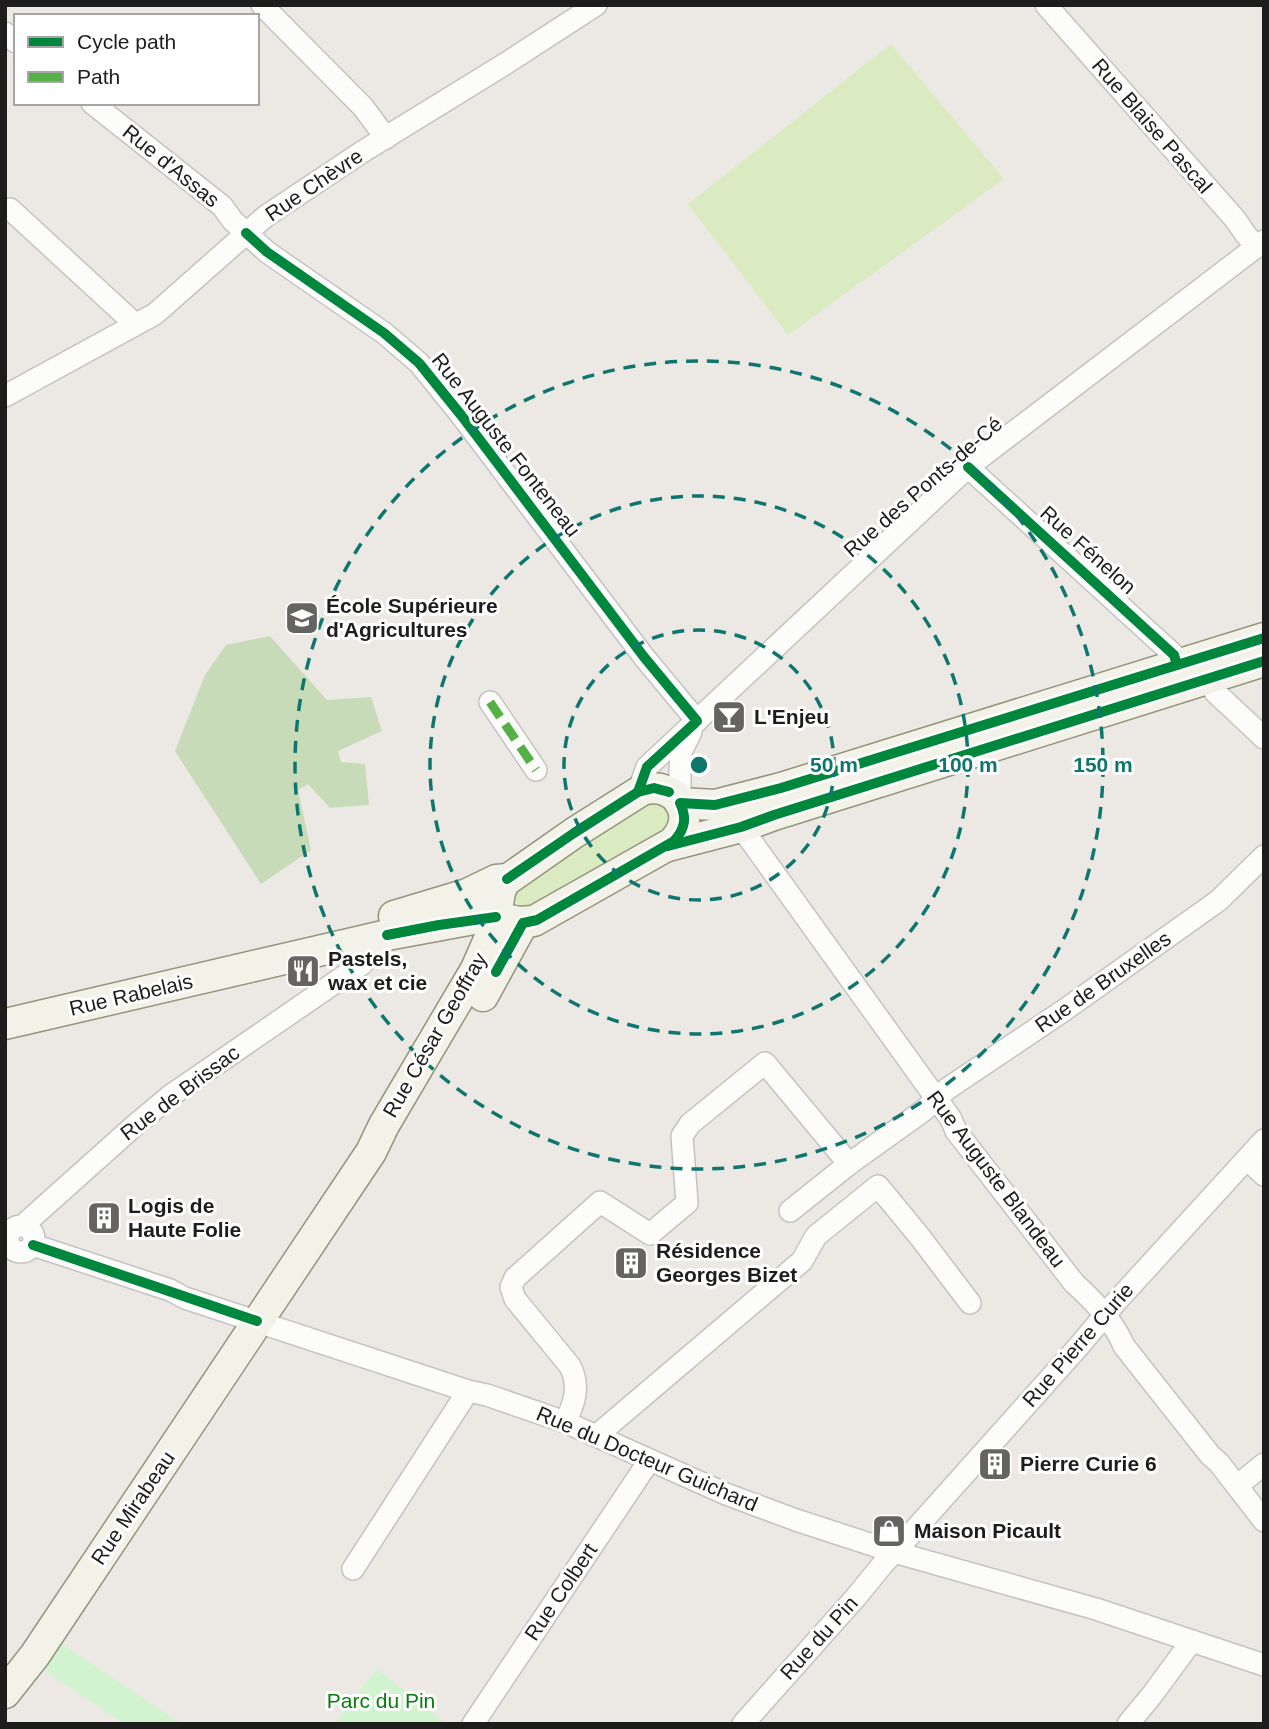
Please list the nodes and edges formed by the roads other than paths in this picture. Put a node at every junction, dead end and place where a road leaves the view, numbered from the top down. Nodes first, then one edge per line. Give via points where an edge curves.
1 (262, 5) edge
2 (596, 5) edge
3 (1046, 5) edge
4 (95, 105) edge
5 (386, 138) junction
6 (10, 209) dead end
7 (246, 233) junction
8 (1260, 244) edge
9 (135, 324) junction
10 (5, 396) edge
11 (968, 467) junction
12 (1264, 638) edge
13 (1264, 661) edge
14 (1177, 665) junction
15 (1210, 678) junction
16 (490, 702) dead end
17 (696, 722) junction
18 (1264, 738) edge
19 (536, 770) dead end
20 (638, 792) junction
21 (680, 803) junction
22 (741, 827) junction
23 (668, 846) junction
24 (1264, 856) edge
25 (507, 878) junction
26 (426, 907) junction
27 (510, 920) junction
28 (387, 935) junction
29 (336, 947) junction
30 (257, 965) junction
31 (347, 975) junction
32 (7, 1022) edge
33 (936, 1099) junction
34 (1264, 1140) edge
35 (1247, 1159) junction
36 (849, 1164) junction
37 (1264, 1175) edge
38 (790, 1211) dead end
39 (20, 1244) edge
40 (970, 1303) dead end
41 (1104, 1316) junction
42 (257, 1321) junction
43 (468, 1391) junction
44 (565, 1422) junction
45 (596, 1436) junction
46 (649, 1461) junction
47 (1264, 1464) edge
48 (1237, 1486) junction
49 (1264, 1521) edge
50 (894, 1552) junction
51 (353, 1569) dead end
52 (1191, 1642) junction
53 (1264, 1665) edge
54 (5, 1693) edge
55 (473, 1724) edge
56 (743, 1724) edge
57 (1128, 1724) edge

1 - 5 street via 363,107
2 - 5 street, Rue Chèvre
3 - 8 street, Rue Blaise Pascal
4 - 7 street, Rue d'Assas via 222,206
5 - 7 street, Rue Chèvre
6 - 9 street
7 - 9 street, Rue Chèvre via 155,314
7 - 17 street, Rue Auguste Fonteneau via 419,363
8 - 11 street, Rue des Ponts-de-Cé
9 - 10 street, Rue Chèvre
11 - 14 street, Rue Fénelon via 1174,655
11 - 17 street, Rue des Ponts-de-Cé
12 - 14 street
13 - 15 street, Rue Rabelais
14 - 21 street via 781,788 715,805
15 - 18 street via 1215,692
15 - 22 street, Rue Rabelais
16 - 19 street
17 - 20 street, Rue des Ponts-de-Cé via 647,767
17 - 21 street, Rue des Ponts-de-Cé via 681,752
20 - 21 street via 662,789
20 - 25 street, Rue Rabelais
21 - 23 street via 683,827
22 - 23 street, Rue Rabelais
22 - 33 street, Rue Auguste Blandeau
23 - 27 street, Rue Rabelais via 537,920
24 - 33 street, Rue de Bruxelles via 1218,901
25 - 26 street, Rue Rabelais
25 - 27 street, Rue César Geoffray via 500,892
26 - 28 street, Rue Rabelais
26 - 30 street, Rue Rabelais via 276,951
27 - 28 street, Rue Rabelais via 459,922
27 - 42 street, Rue César Geoffray via 494,929 371,1152
28 - 29 street, Rue Rabelais
28 - 31 street, Rue de Brissac
29 - 30 street, Rue Rabelais
29 - 31 street via 350,951 353,962
30 - 32 street, Rue Rabelais
31 - 39 street, Rue de Brissac via 170,1096 29,1221
33 - 36 street, Rue de Bruxelles
33 - 41 street, Rue Auguste Blandeau via 956,1132
34 - 35 street, Rue Pierre Curie
35 - 37 street
35 - 41 street, Rue Pierre Curie
36 - 38 street
36 - 44 street via 765,1063 690,1124 682,1136 687,1203 678,1211 650,1234 600,1202 517,1274 512,1282 515,1299 570,1366 576,1380
39 - 42 street, Rue du Docteur Guichard
40 - 45 street via 878,1186 816,1236 802,1261
41 - 48 street, Rue Auguste Blandeau
41 - 50 street, Rue Pierre Curie
42 - 43 street, Rue du Docteur Guichard
42 - 54 street, Rue Mirabeau via 52,1630
43 - 44 street, Rue du Docteur Guichard
43 - 51 street
44 - 45 street, Rue du Docteur Guichard
45 - 46 street, Rue du Docteur Guichard
46 - 50 street, Rue du Docteur Guichard via 726,1494
46 - 55 street, Rue Colbert
47 - 48 street
48 - 49 street, Rue Auguste Blandeau
50 - 52 street, Rue du Docteur Guichard via 1052,1596
50 - 56 street, Rue du Pin
52 - 53 street, Rue du Docteur Guichard
52 - 57 street

